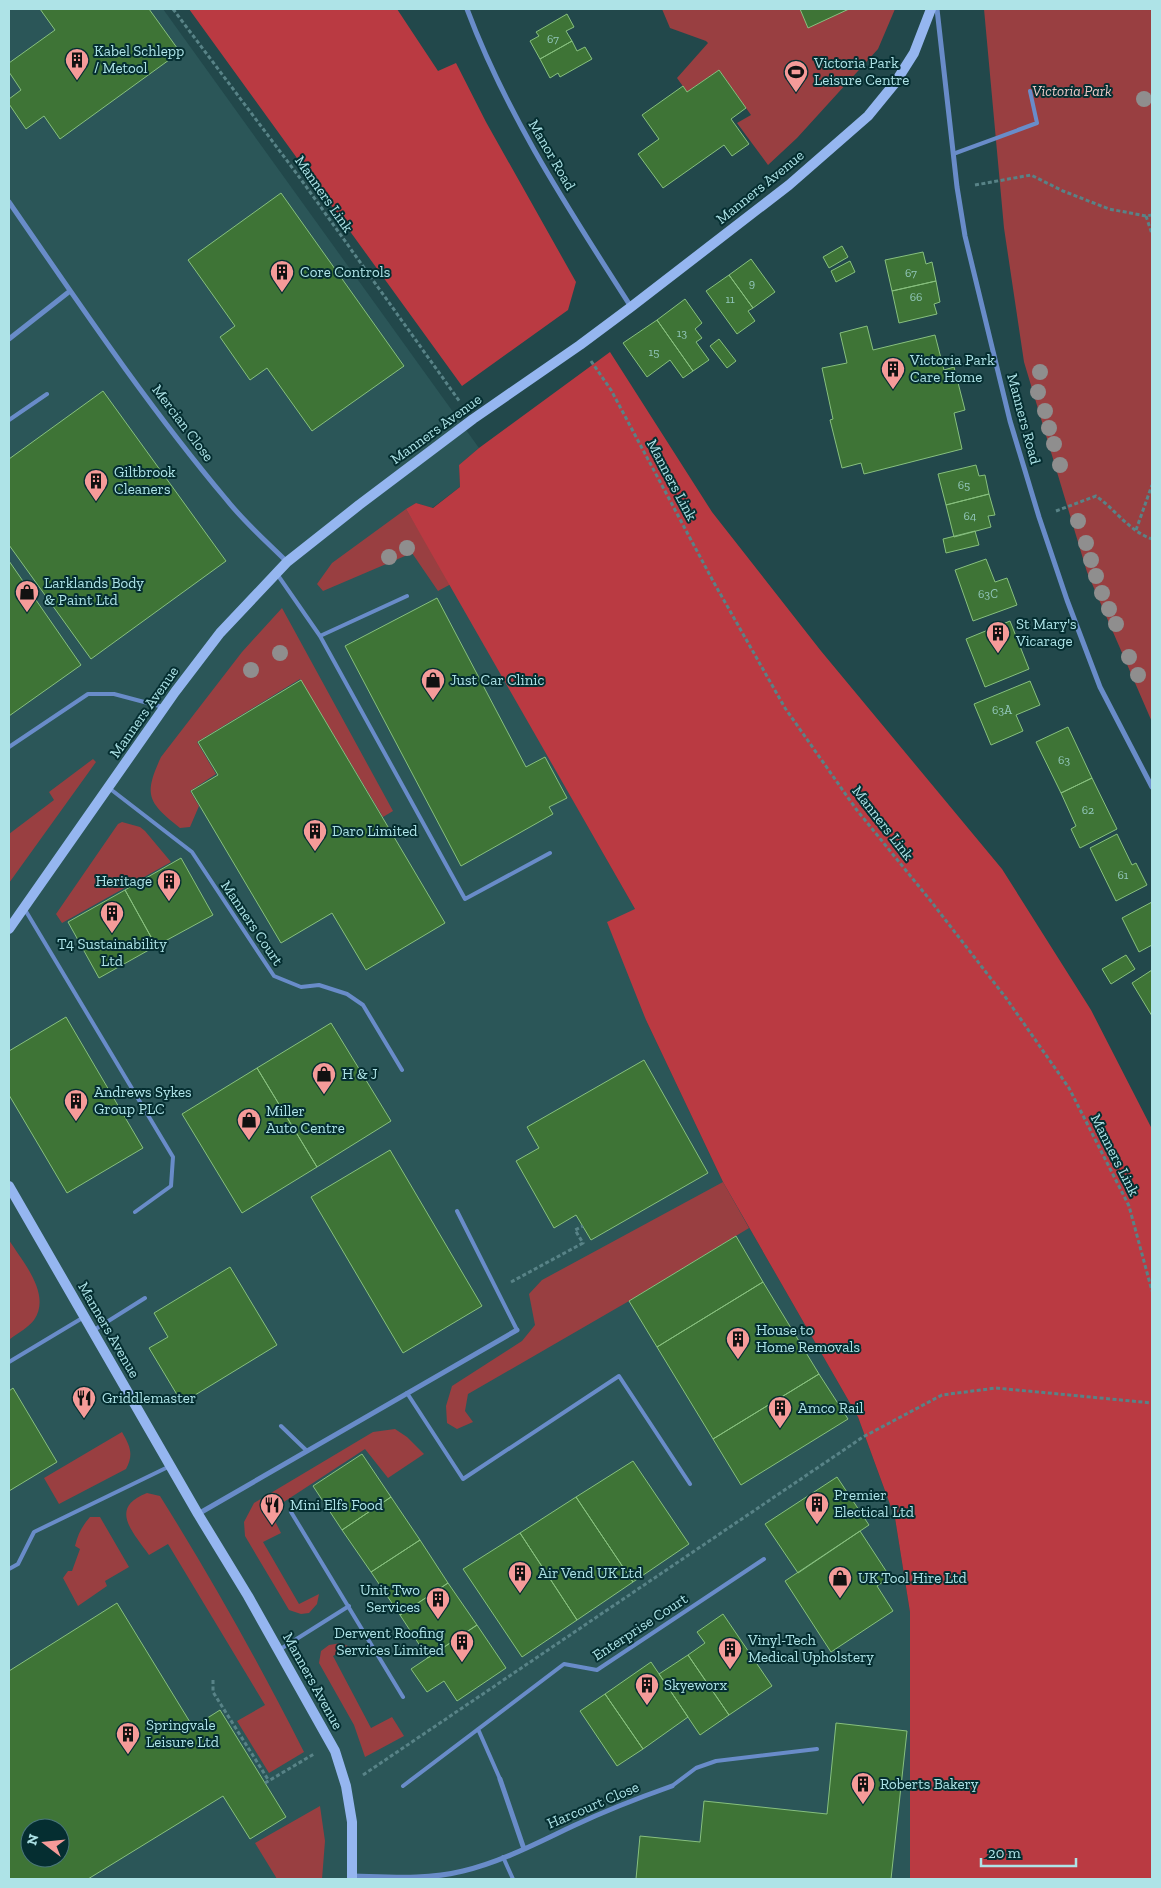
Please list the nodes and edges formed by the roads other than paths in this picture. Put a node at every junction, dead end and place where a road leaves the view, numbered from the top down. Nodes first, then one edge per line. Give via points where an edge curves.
1 (467, 9) edge
2 (931, 9) edge
3 (937, 9) edge
4 (1030, 91) dead end
5 (953, 154) junction
6 (9, 202) edge
7 (70, 291) junction
8 (631, 307) junction
9 (9, 339) edge
10 (47, 394) dead end
11 (9, 420) edge
12 (287, 562) junction
13 (276, 573) junction
14 (407, 596) dead end
15 (320, 636) junction
16 (165, 707) junction
17 (9, 747) edge
18 (1152, 787) edge
19 (108, 788) junction
20 (550, 854) dead end
21 (24, 908) junction
22 (9, 929) edge
23 (402, 1070) dead end
24 (9, 1186) edge
25 (457, 1211) dead end
26 (135, 1212) dead end
27 (145, 1298) dead end
28 (84, 1317) junction
29 (517, 1330) joint
30 (92, 1331) junction
31 (9, 1362) edge
32 (407, 1393) junction
33 (281, 1426) dead end
34 (307, 1451) junction
35 (170, 1466) junction
36 (690, 1484) dead end
37 (291, 1512) dead end
38 (198, 1514) junction
39 (764, 1559) dead end
40 (9, 1569) edge
41 (349, 1606) junction
42 (279, 1650) junction
43 (404, 1697) dead end
44 (478, 1729) junction
45 (817, 1749) dead end
46 (500, 1779) joint
47 (403, 1786) dead end
48 (672, 1786) joint
49 (524, 1849) junction
50 (503, 1858) junction
51 (352, 1878) edge
52 (513, 1879) edge

1 - 8 street, Manor Road via 514,114 554,186
2 - 8 street, Manners Avenue via 914,53 868,116 789,185
3 - 5 street, Manners Road
4 - 5 lane via 1037,122
5 - 18 street, Manners Road via 965,236 1010,421 1039,517 1066,600 1100,687
6 - 7 street, Mercian Close
7 - 9 street
7 - 12 street, Mercian Close via 227,501
8 - 12 street, Manners Avenue via 358,505
10 - 11 lane
12 - 13 street, Manners Avenue
13 - 15 lane
13 - 16 street, Manners Avenue via 220,633
14 - 15 lane
15 - 20 lane via 465,899
16 - 17 lane via 114,694 88,694
16 - 19 street, Manners Avenue
19 - 21 street, Manners Avenue
19 - 23 lane, Manners Court via 192,852 274,976 301,987 319,985 347,994 363,1005
21 - 22 street, Manners Avenue
21 - 26 lane via 173,1157 171,1186
24 - 28 street, Manners Avenue
25 - 29 lane
27 - 30 lane
28 - 30 street, Manners Avenue
28 - 31 lane
29 - 32 street
30 - 35 street, Manners Avenue
32 - 34 street
32 - 36 lane via 464,1479 619,1376
33 - 34 lane
34 - 38 street
35 - 38 street, Manners Avenue
35 - 40 lane via 34,1532 18,1564
37 - 41 lane
38 - 42 street, Manners Avenue
39 - 44 lane, Enterprise Court via 596,1670 564,1664
41 - 42 lane
41 - 43 lane
42 - 51 street, Manners Avenue via 331,1743 346,1786 352,1822
44 - 46 lane
44 - 47 lane, Enterprise Court
45 - 48 lane via 716,1761 696,1768
46 - 49 street
48 - 49 street, Harcourt Close via 622,1804
49 - 50 street, Harcourt Close
50 - 51 street, Harcourt Close via 462,1872 437,1876
50 - 52 lane

